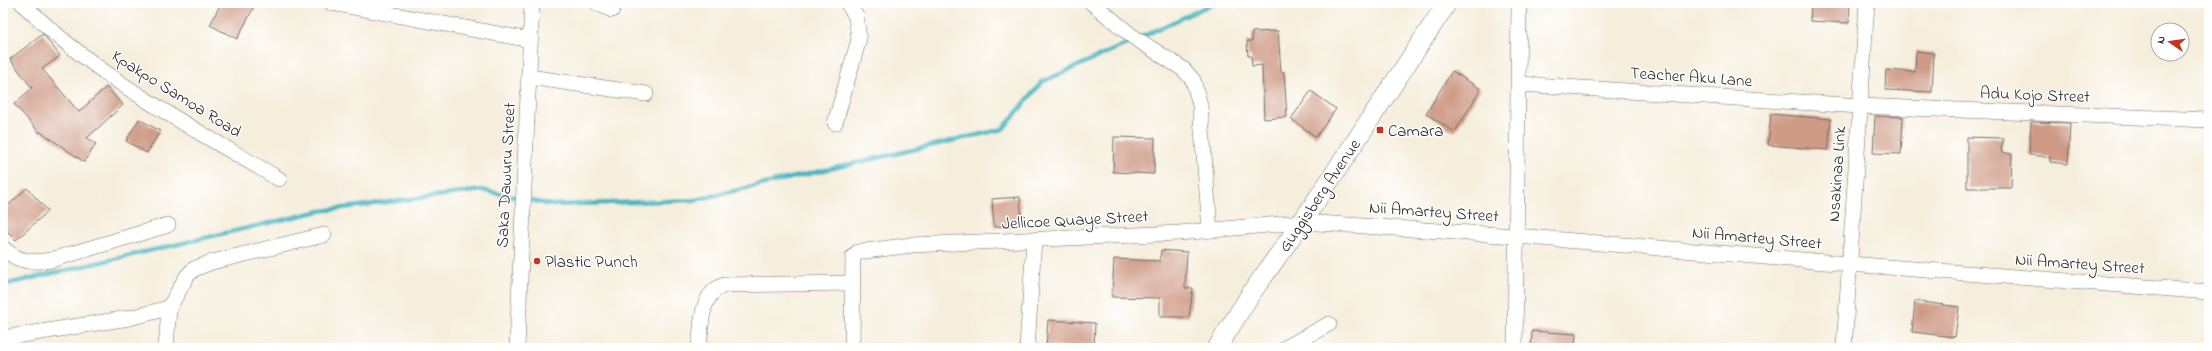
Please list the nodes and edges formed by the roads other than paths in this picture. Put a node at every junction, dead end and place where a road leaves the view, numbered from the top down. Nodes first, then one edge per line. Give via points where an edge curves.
1 (22, 3) edge
2 (331, 3) edge
3 (532, 3) edge
4 (597, 3) edge
5 (847, 3) edge
6 (1092, 3) edge
7 (1447, 3) edge
8 (1519, 3) edge
9 (1867, 3) edge
10 (612, 10) dead end
11 (530, 40) junction
12 (529, 77) junction
13 (1519, 84) junction
14 (646, 94) dead end
15 (1860, 106) junction
16 (2209, 120) edge
17 (835, 123) dead end
18 (279, 179) dead end
19 (1302, 222) junction
20 (168, 225) dead end
21 (1210, 230) junction
22 (324, 235) dead end
23 (1516, 236) junction
24 (1034, 240) junction
25 (3, 248) edge
26 (1849, 264) junction
27 (852, 283) junction
28 (2209, 292) edge
29 (170, 308) junction
30 (1330, 324) dead end
31 (3, 338) edge
32 (166, 348) edge
33 (517, 348) edge
34 (700, 348) edge
35 (852, 348) edge
36 (1027, 348) edge
37 (1220, 348) edge
38 (1284, 348) edge
39 (1516, 348) edge
40 (1844, 348) edge

1 - 18 street, Kpakpo Samoa Road via 47,28 128,89
2 - 11 street
3 - 11 street, Saka Dawuru Street
4 - 10 street
5 - 17 street via 856,16 858,39
6 - 21 street via 1132,36 1183,68 1193,80 1200,105
7 - 19 main road, Guggisberg Avenue
8 - 13 street
9 - 15 street, Nsakinaa Link
11 - 12 street, Saka Dawuru Street
12 - 14 street
12 - 33 street, Saka Dawuru Street
13 - 15 street, Teacher Aku Lane
13 - 23 street
15 - 16 street, Adu Kojo Street
15 - 26 street, Nsakinaa Link
19 - 21 street, Jellicoe Quaye Street
19 - 23 street, Nii Amartey Street
19 - 37 main road, Guggisberg Avenue via 1250,295
20 - 25 street via 35,263 10,256
21 - 24 street, Jellicoe Quaye Street
22 - 29 street via 202,264 187,276
23 - 26 street, Nii Amartey Street
23 - 39 street
24 - 27 street, Jellicoe Quaye Street via 912,245 858,252 853,257
24 - 36 street
26 - 28 street, Nii Amartey Street
26 - 40 street, Nsakinaa Link
27 - 34 street via 716,287 707,298 703,310
27 - 35 street
29 - 31 street via 129,318
29 - 32 street
30 - 38 street

